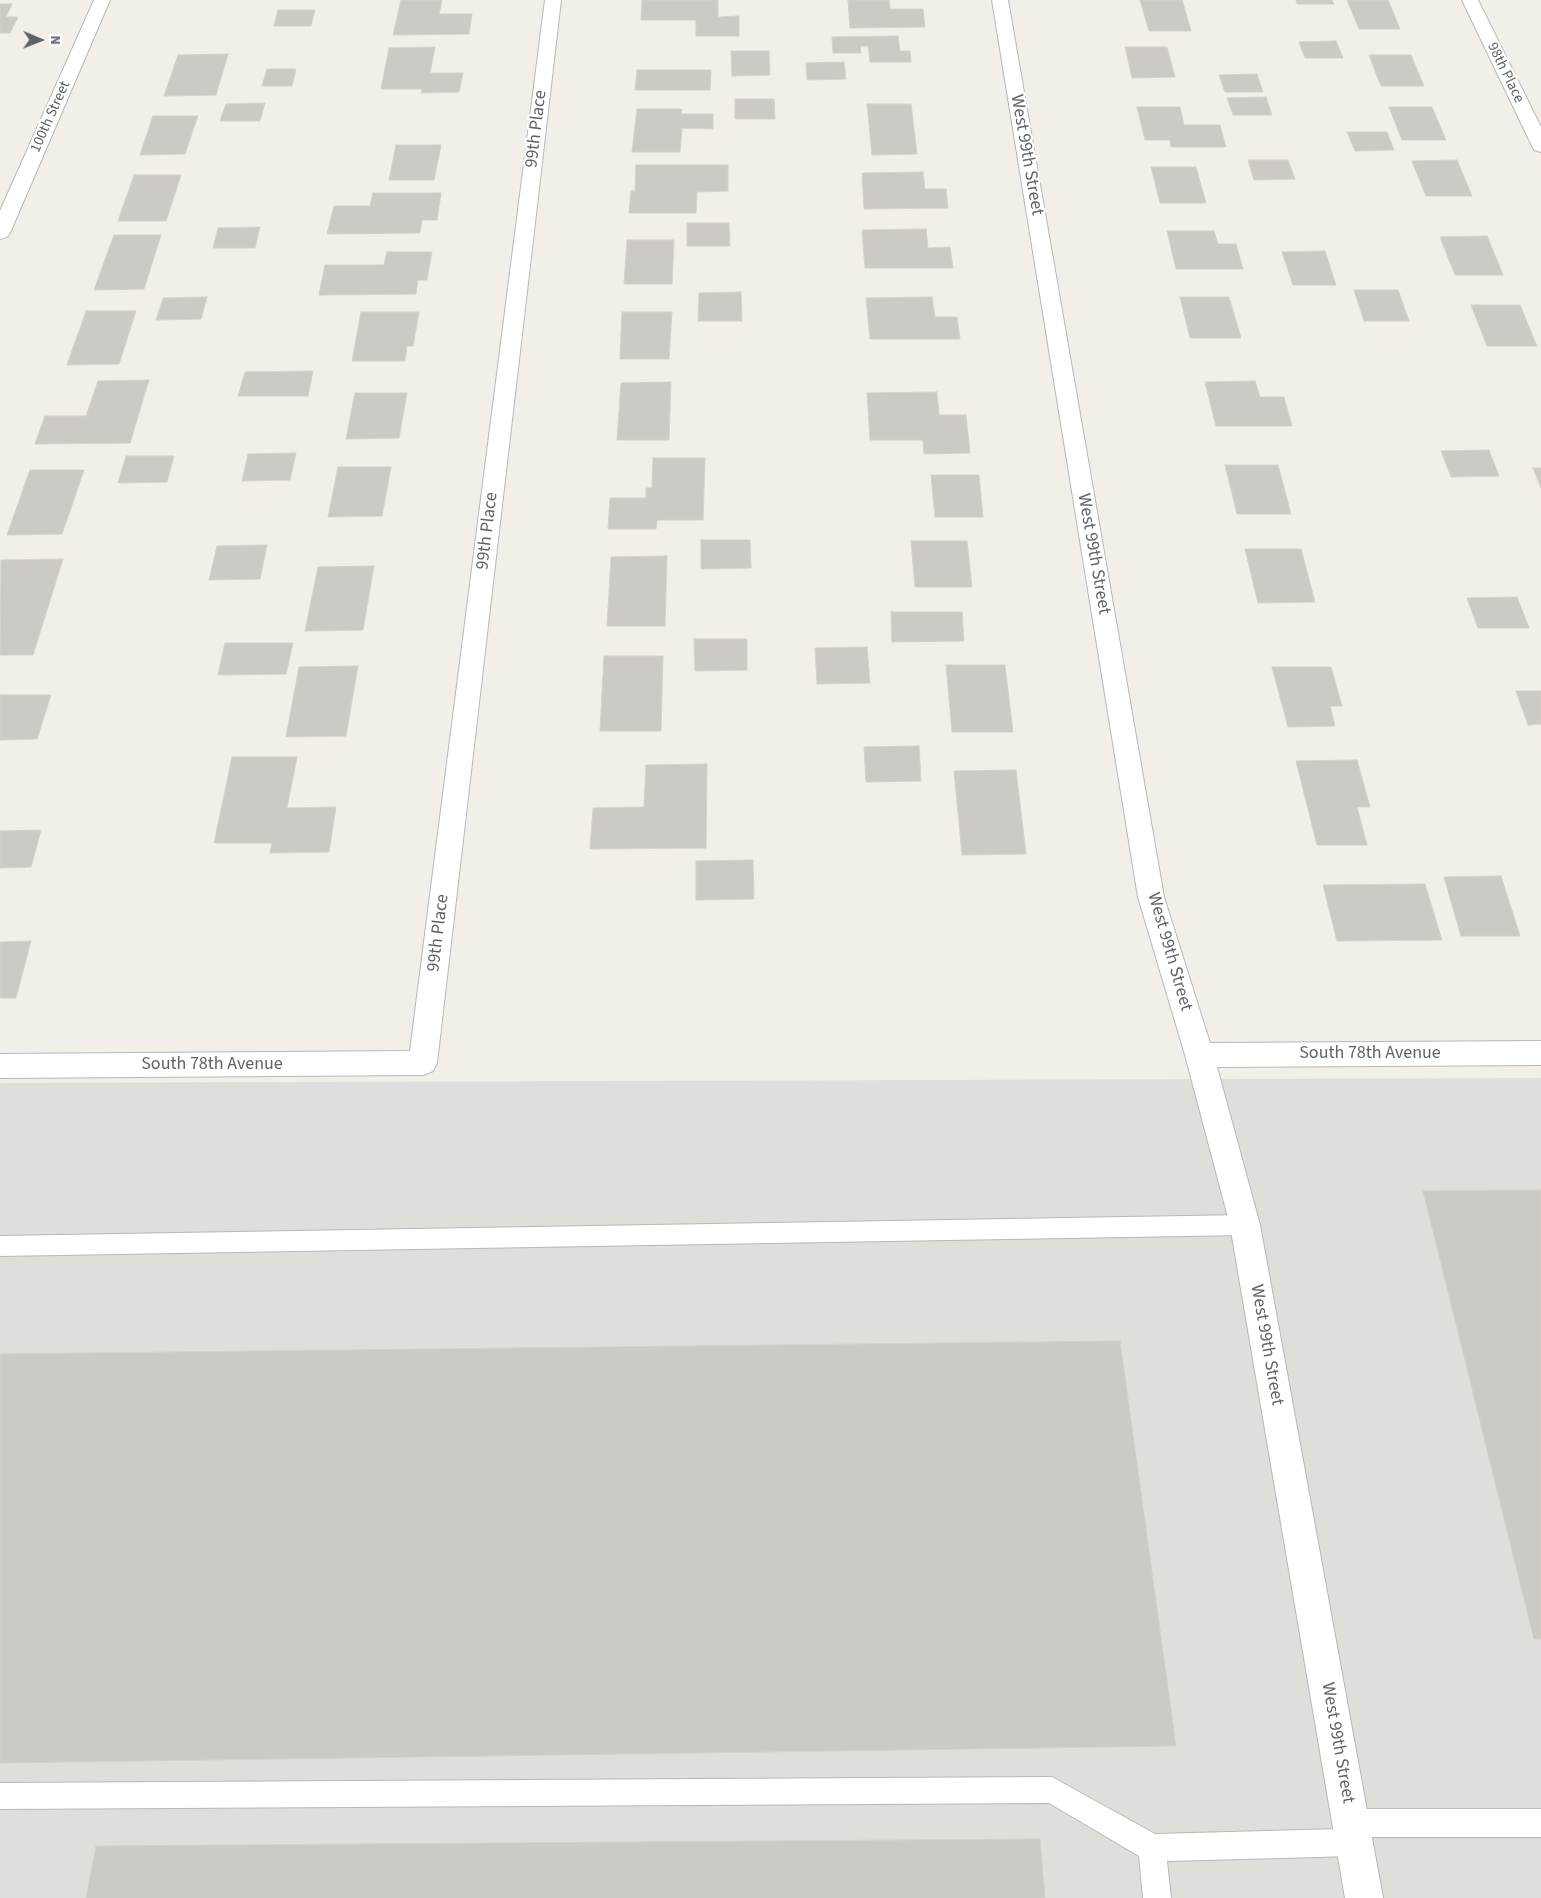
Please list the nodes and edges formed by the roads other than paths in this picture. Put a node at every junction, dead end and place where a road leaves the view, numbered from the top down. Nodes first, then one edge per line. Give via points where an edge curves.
1 (102, 0) edge
2 (553, 0) edge
3 (1000, 0) edge
4 (1470, 0) edge
5 (1541, 146) edge
6 (0, 233) edge
7 (1541, 1053) edge
8 (1199, 1055) junction
9 (424, 1063) joint
10 (0, 1066) edge
11 (1245, 1225) junction
12 (0, 1246) edge
13 (0, 1796) edge
14 (1541, 1822) edge
15 (1353, 1833) junction
16 (1152, 1848) junction
17 (1157, 1898) edge
18 (1364, 1898) edge

1 - 6 street, 100th Street
2 - 9 street, 99th Place
3 - 8 street, West 99th Street via 1151,897
4 - 5 street, 98th Place
7 - 8 street, South 78th Avenue
8 - 11 street, West 99th Street
9 - 10 street, South 78th Avenue
11 - 12 lane
11 - 15 street, West 99th Street
13 - 16 lane via 1052,1790
14 - 15 lane
15 - 16 lane
15 - 18 street, West 99th Street
16 - 17 lane

